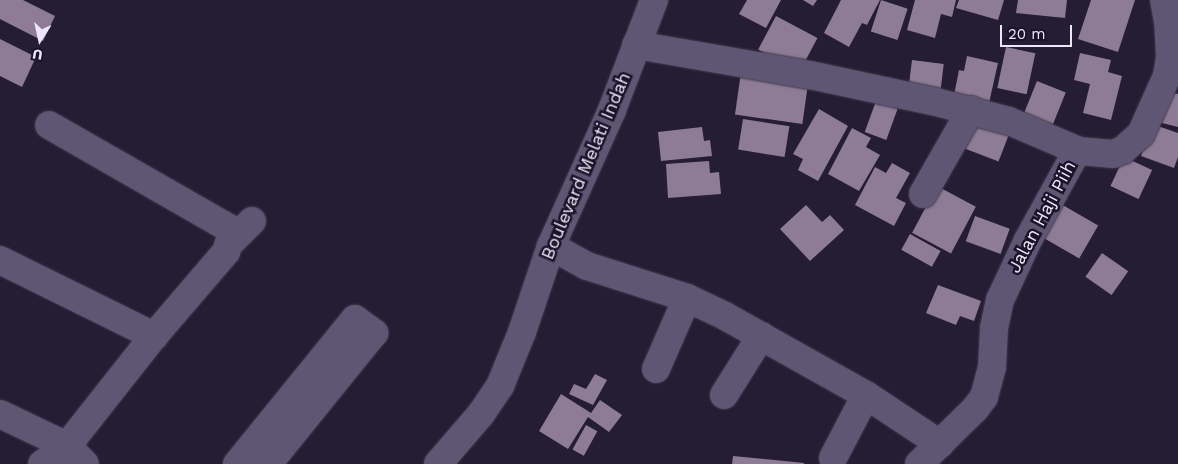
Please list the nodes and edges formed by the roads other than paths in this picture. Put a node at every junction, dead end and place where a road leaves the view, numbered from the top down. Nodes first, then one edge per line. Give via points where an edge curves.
1 (654, 0) edge
2 (1164, 0) edge
3 (636, 45) junction
4 (971, 110) junction
5 (49, 125) dead end
6 (1078, 151) junction
7 (923, 194) dead end
8 (252, 221) dead end
9 (230, 243) junction
10 (551, 246) junction
11 (0, 260) edge
12 (687, 298) junction
13 (154, 336) junction
14 (761, 336) junction
15 (656, 369) dead end
16 (724, 395) dead end
17 (866, 395) junction
18 (0, 414) edge
19 (940, 444) junction
20 (76, 455) edge
21 (832, 458) dead end
22 (42, 464) edge
23 (237, 464) edge
24 (268, 464) edge
25 (438, 464) edge
26 (919, 464) edge

1 - 3 street, Boulevard Melati Indah
2 - 6 street, Jalan Haji Piih via 1170,57 1166,76 1142,134 1113,154
3 - 4 street via 810,74
3 - 10 street, Boulevard Melati Indah via 612,110
4 - 6 street via 1009,121
4 - 7 street
5 - 9 street via 227,227
6 - 19 street, Jalan Haji Piih via 1060,179 1000,300 994,328 992,367 984,397
8 - 9 street
9 - 13 street via 226,252
10 - 12 street via 587,266
10 - 25 street, Boulevard Melati Indah via 500,386 481,414
11 - 13 street
12 - 14 street
12 - 15 street
13 - 20 street
14 - 16 street
14 - 17 street
17 - 19 street
17 - 21 street
18 - 20 street
19 - 26 street, Jalan Haji Piih
20 - 22 street
23 - 24 street via 278,433

